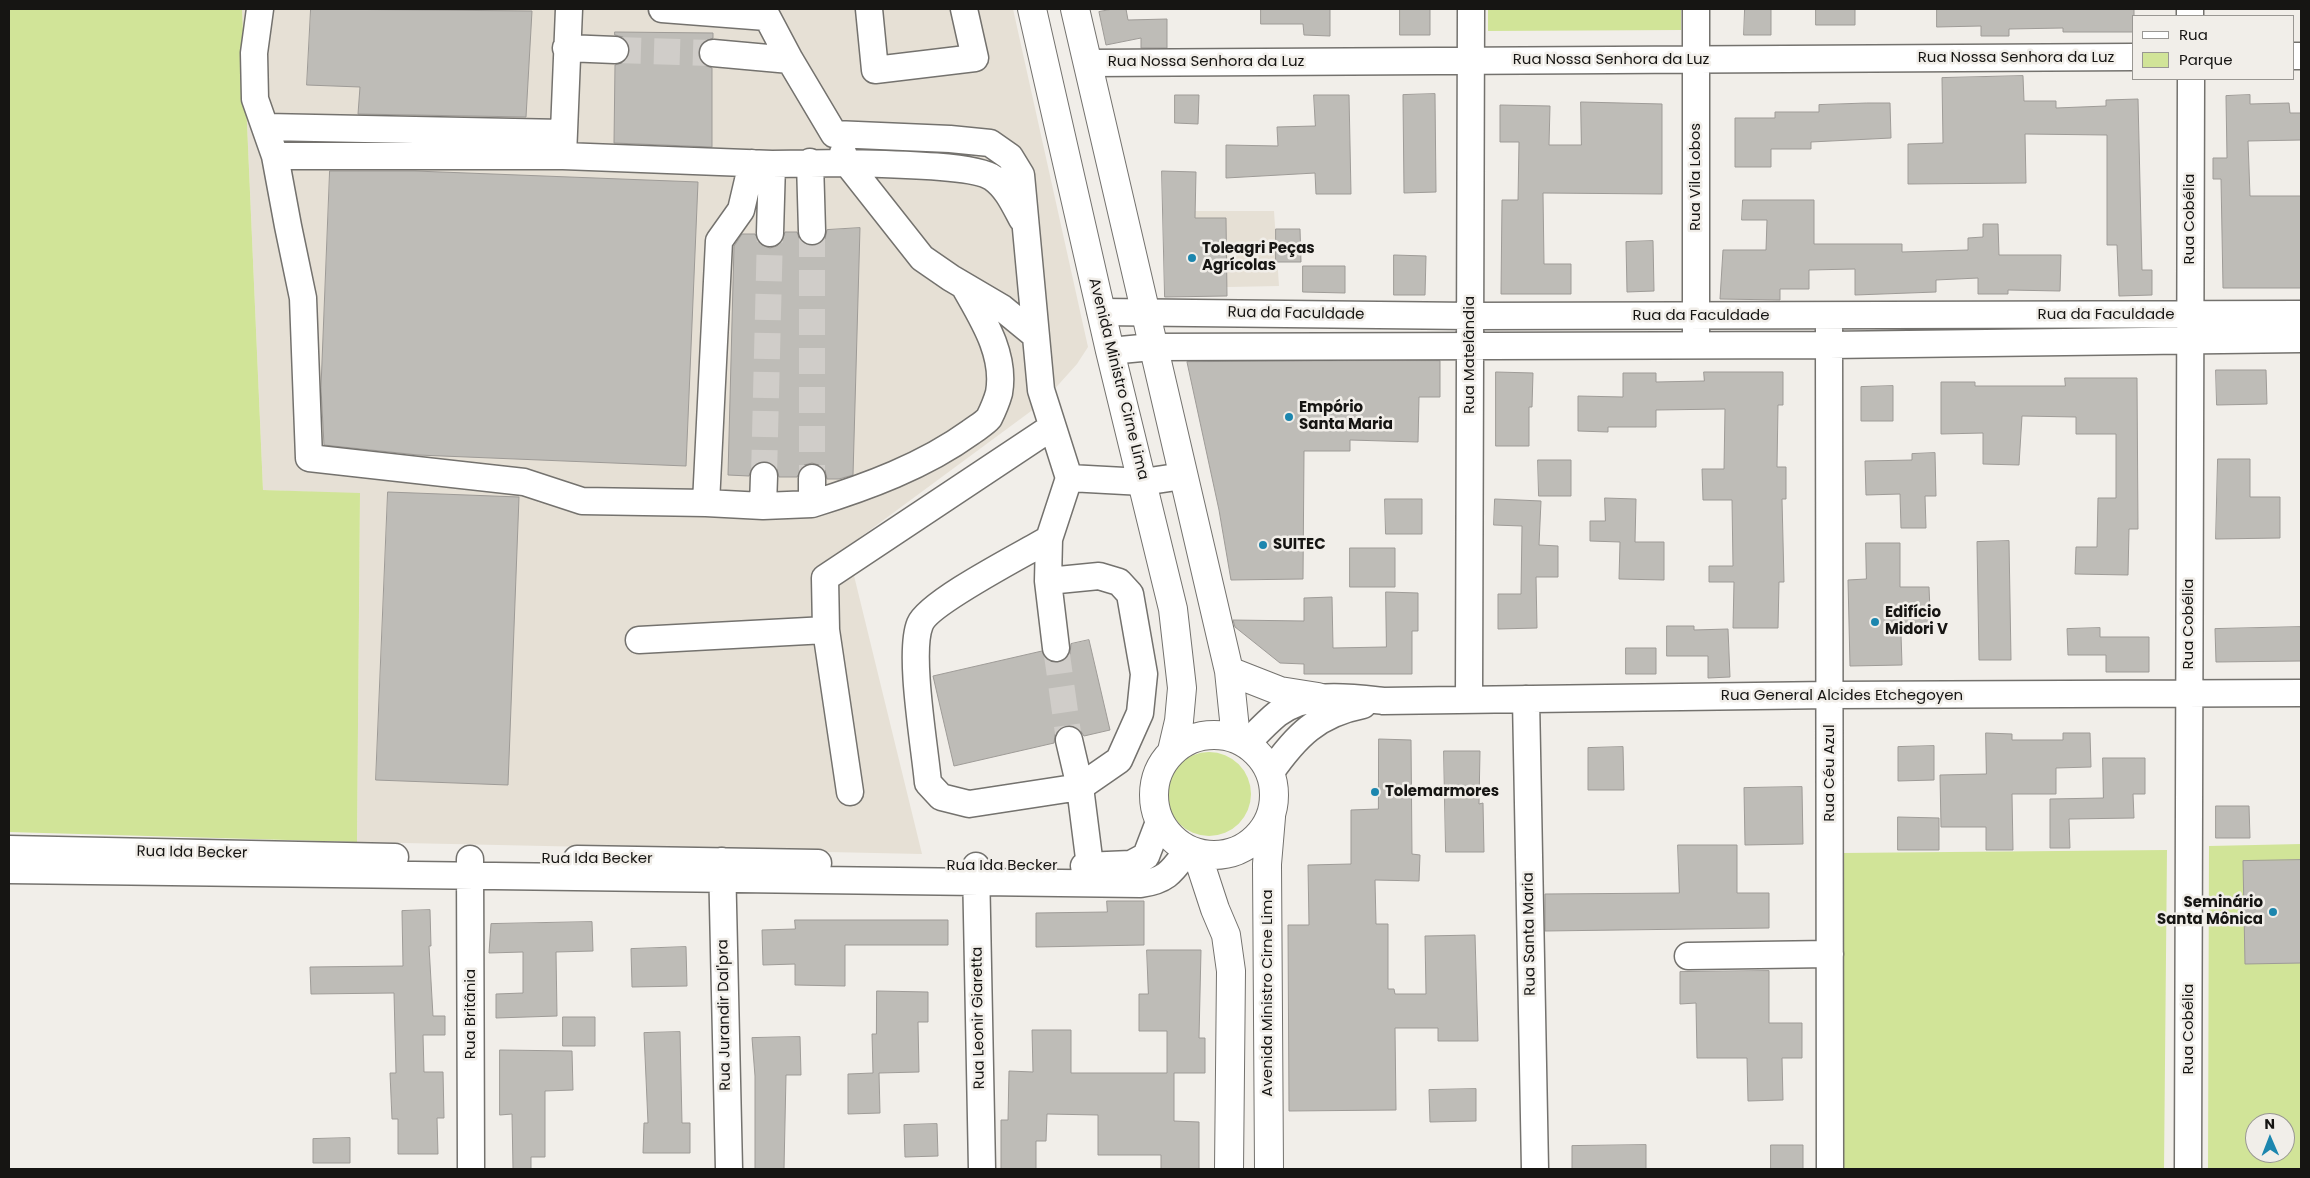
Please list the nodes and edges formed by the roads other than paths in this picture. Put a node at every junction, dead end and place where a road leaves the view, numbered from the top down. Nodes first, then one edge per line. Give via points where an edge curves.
1 (260, 9) edge
2 (569, 9) edge
3 (662, 9) edge
4 (869, 9) edge
5 (964, 9) edge
6 (1032, 9) edge
7 (1075, 9) edge
8 (1471, 9) edge
9 (1696, 9) edge
10 (764, 13) edge
11 (566, 48) junction
12 (615, 50) tunnel mouth
13 (712, 53) tunnel mouth
14 (2132, 57) edge
15 (790, 60) junction
16 (1695, 60) junction
17 (1471, 61) junction
18 (1088, 62) junction
19 (2190, 80) edge
20 (266, 127) junction
21 (834, 134) junction
22 (563, 144) junction
23 (276, 156) junction
24 (810, 162) junction
25 (847, 162) junction
26 (762, 164) junction
27 (1028, 228) junction
28 (812, 231) tunnel mouth
29 (770, 233) tunnel mouth
30 (964, 285) junction
31 (1101, 312) junction
32 (1145, 312) junction
33 (2301, 314) edge
34 (1696, 315) junction
35 (1470, 316) junction
36 (1829, 316) junction
37 (2190, 328) junction
38 (1035, 335) junction
39 (2301, 339) edge
40 (1470, 345) junction
41 (1696, 345) junction
42 (1829, 345) junction
43 (1152, 347) junction
44 (1110, 351) junction
45 (1052, 427) junction
46 (764, 476) tunnel mouth
47 (1183, 476) junction
48 (812, 478) tunnel mouth
49 (1069, 478) junction
50 (1143, 482) junction
51 (706, 503) junction
52 (812, 504) junction
53 (763, 506) junction
54 (1050, 539) junction
55 (1048, 581) junction
56 (826, 630) junction
57 (639, 640) dead end
58 (1056, 648) tunnel mouth
59 (1229, 671) junction
60 (2301, 693) edge
61 (2189, 694) junction
62 (1830, 695) junction
63 (1318, 697) junction
64 (1526, 699) junction
65 (1469, 700) junction
66 (1383, 701) junction
67 (1069, 740) tunnel mouth
68 (1241, 742) junction
69 (1172, 751) junction
70 (1270, 773) junction
71 (1080, 787) junction
72 (850, 792) dead end
73 (1270, 817) junction
74 (1159, 822) junction
75 (9, 849) edge
76 (1193, 852) junction
77 (1090, 866) junction
78 (470, 867) junction
79 (9, 870) edge
80 (722, 870) junction
81 (976, 874) junction
82 (1830, 954) junction
83 (1688, 956) dead end
84 (471, 1169) edge
85 (729, 1169) edge
86 (982, 1169) edge
87 (1229, 1169) edge
88 (1269, 1169) edge
89 (1535, 1169) edge
90 (1830, 1169) edge
91 (2188, 1169) edge

1 - 20 street via 254,53 255,100
2 - 11 street
3 - 10 street
4 - 5 street via 875,70 975,58
6 - 31 main road, Avenida Ministro Cirne Lima
7 - 18 main road
8 - 17 street, Rua Matelândia
9 - 16 street, Rua Vila Lobos
10 - 15 street
11 - 12 street
11 - 22 street
13 - 15 street
14 - 16 street, Rua Nossa Senhora da Luz
15 - 21 street
16 - 17 street, Rua Nossa Senhora da Luz
16 - 34 street, Rua Vila Lobos
17 - 18 street, Rua Nossa Senhora da Luz
17 - 35 street, Rua Matelândia
18 - 32 main road
19 - 37 street, Rua Cobélia
20 - 22 street
20 - 23 street
21 - 25 street
21 - 27 street via 990,143 1010,157 1021,175
22 - 23 street
22 - 26 street
23 - 51 street via 304,298 309,458 524,482 582,501
24 - 25 street
24 - 26 street
24 - 28 street
25 - 27 street via 949,168 991,177 1007,192
25 - 30 street via 922,258
26 - 29 street
26 - 51 street via 741,210 719,241
27 - 38 street
30 - 38 street via 1002,308
30 - 52 street via 988,328 998,358 999,393 988,419 956,442 889,477
31 - 32 street, Rua da Faculdade
31 - 44 main road, Avenida Ministro Cirne Lima
32 - 35 street, Rua da Faculdade
32 - 43 main road
33 - 37 street, Rua da Faculdade
34 - 35 street, Rua da Faculdade
34 - 36 street, Rua da Faculdade
34 - 41 street, Rua Vila Lobos
35 - 40 street, Rua Matelândia
36 - 37 street, Rua da Faculdade
36 - 42 street, Rua Céu Azul
37 - 39 street, Rua da Faculdade
37 - 42 street, Rua da Faculdade
37 - 61 street, Rua Cobélia
38 - 45 street via 1041,390
40 - 41 street, Rua da Faculdade
40 - 43 street, Rua da Faculdade
40 - 65 street, Rua Matelândia
41 - 42 street, Rua da Faculdade
42 - 62 street, Rua Céu Azul
43 - 44 street, Rua da Faculdade
43 - 47 main road
44 - 50 main road, Avenida Ministro Cirne Lima
45 - 49 street
45 - 56 street via 825,578
46 - 53 street
47 - 50 street
47 - 59 main road
48 - 52 street
49 - 50 street
49 - 54 street
50 - 69 main road, Avenida Ministro Cirne Lima via 1179,645 1182,688
51 - 53 street
52 - 53 street
54 - 55 street
54 - 71 street via 935,607 920,623 914,648 928,783 942,798 969,804
55 - 58 street
55 - 71 street via 1099,576 1119,582 1130,594 1144,674 1140,713 1120,760
56 - 57 street
56 - 72 street
59 - 63 main road via 1280,692
59 - 68 main road
60 - 61 street, Rua General Alcides Etchegoyen
61 - 62 street, Rua General Alcides Etchegoyen
61 - 91 street, Rua Cobélia
62 - 64 street, Rua General Alcides Etchegoyen
62 - 82 street, Rua Céu Azul
63 - 66 street, Rua General Alcides Etchegoyen
63 - 68 street, Rua General Alcides Etchegoyen via 1279,713
64 - 65 street, Rua General Alcides Etchegoyen
64 - 89 street, Rua Santa Maria
65 - 66 street, Rua General Alcides Etchegoyen
66 - 70 street, Rua General Alcides Etchegoyen via 1344,709 1310,726 1284,752
67 - 71 street
68 - 69 main road via 1220,735 1203,736
68 - 70 main road via 1260,756
69 - 74 main road via 1156,780 1153,797
70 - 73 main road via 1275,795
71 - 77 street
73 - 76 main road via 1259,836 1241,850 1220,856
73 - 88 main road, Avenida Ministro Cirne Lima via 1267,864
74 - 76 main road via 1171,839
74 - 77 street, Rua Ida Becker via 1146,856 1131,864
75 - 78 street, Rua Ida Becker
76 - 81 street via 1167,876 1141,884
76 - 87 main road via 1226,935 1231,971
77 - 81 street, Rua Ida Becker
78 - 79 street
78 - 80 street, Rua Ida Becker
78 - 84 street, Rua Britânia
80 - 81 street, Rua Ida Becker
80 - 85 street, Rua Jurandir Dal'pra
81 - 86 street, Rua Leonir Giaretta
82 - 83 street
82 - 90 street, Rua Céu Azul

